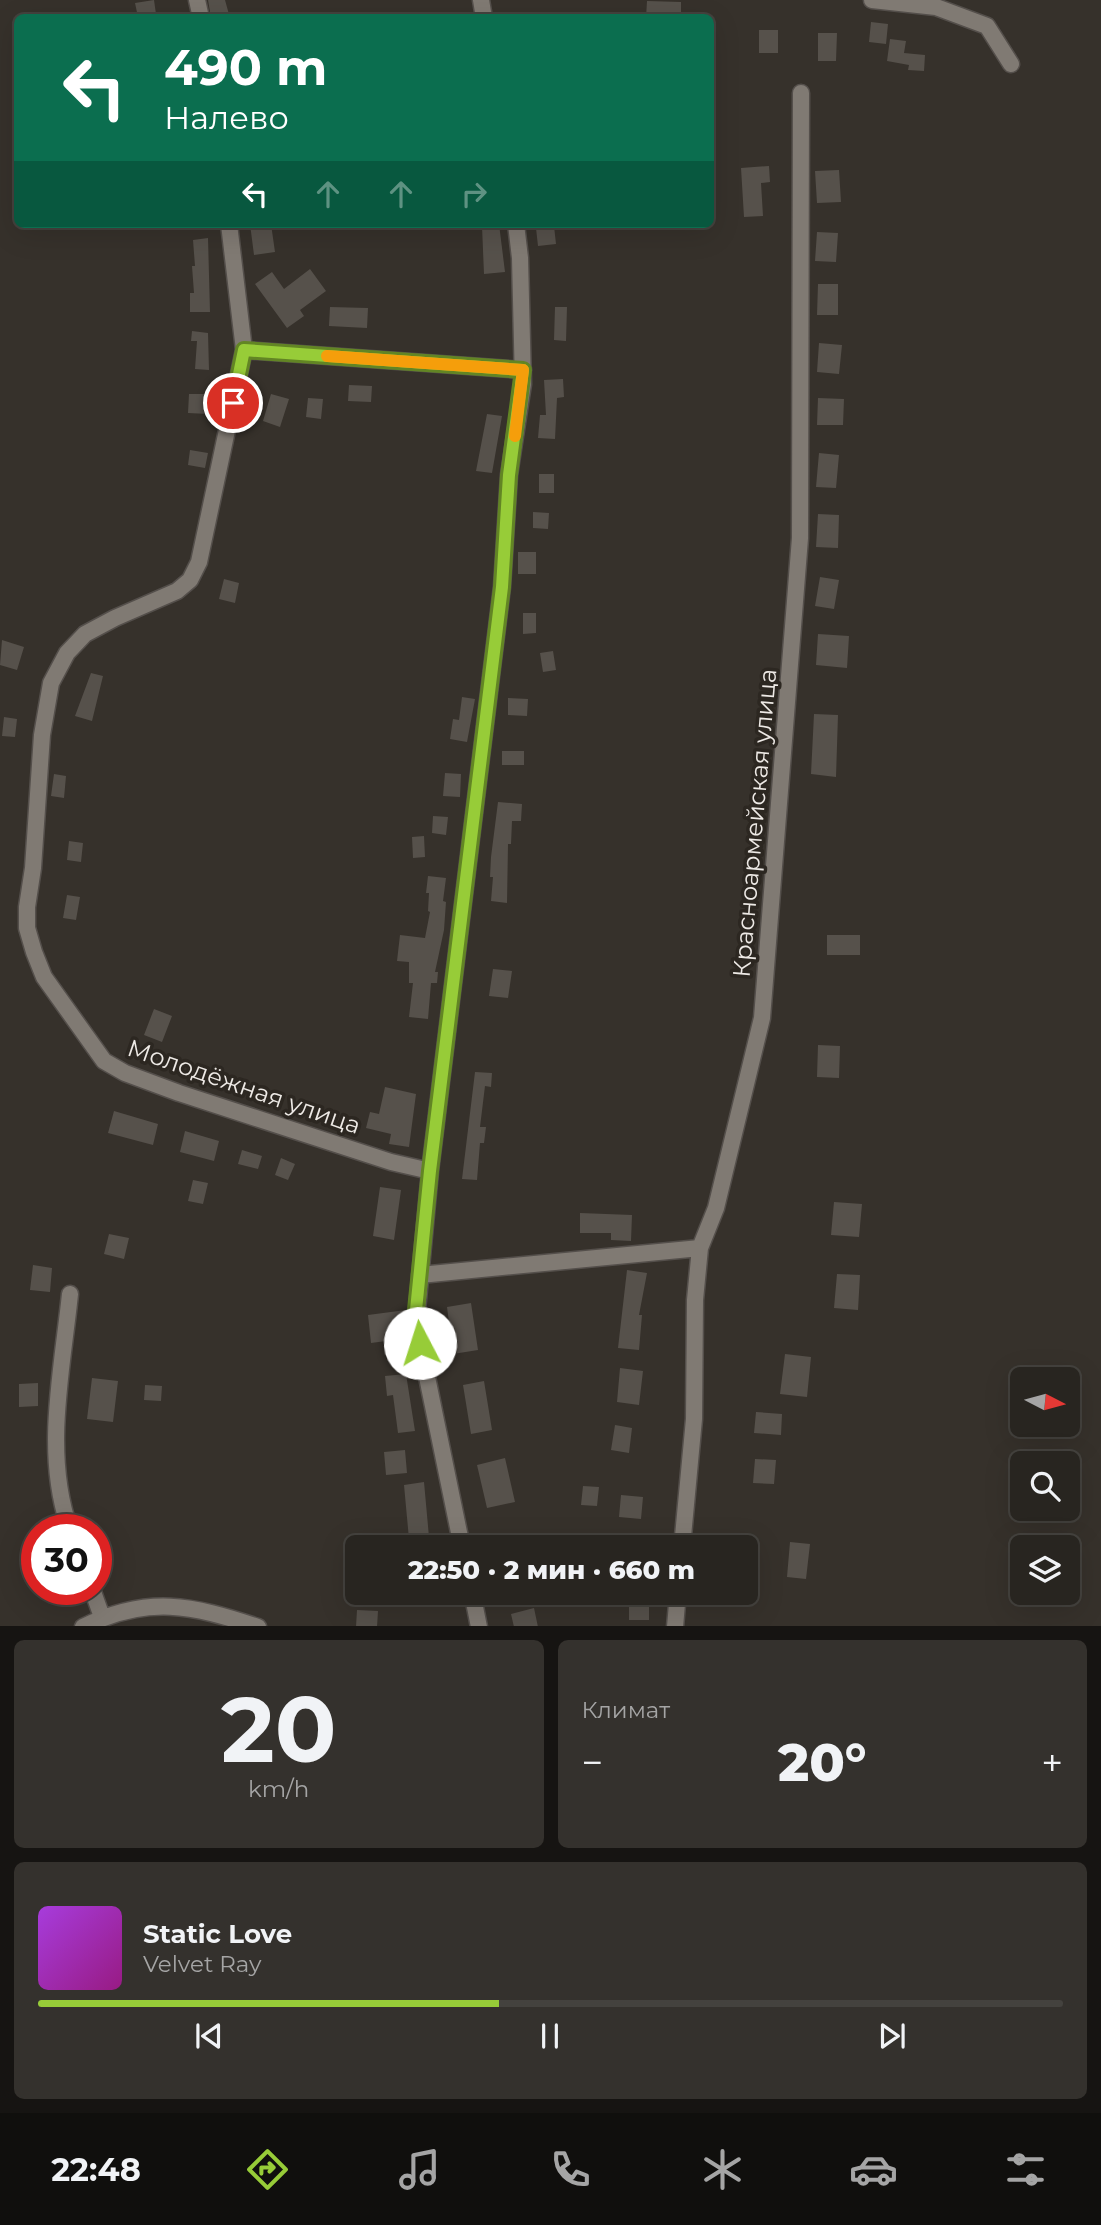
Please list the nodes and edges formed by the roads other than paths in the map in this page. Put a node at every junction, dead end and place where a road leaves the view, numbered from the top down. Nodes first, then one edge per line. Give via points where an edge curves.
1 (872, 0) edge
2 (1011, 64) dead end
3 (801, 93) dead end
4 (229, 228) edge
5 (516, 228) edge
6 (244, 350) junction
7 (523, 370) junction
8 (430, 1171) junction
9 (700, 1248) junction
10 (420, 1275) junction
11 (70, 1294) dead end
12 (65, 1514) edge
13 (460, 1535) edge
14 (683, 1535) edge
15 (98, 1605) edge
16 (475, 1605) edge
17 (677, 1605) edge
18 (102, 1618) junction
19 (83, 1626) edge
20 (258, 1626) edge
21 (479, 1626) edge
22 (675, 1626) edge

1 - 2 street via 936,7 987,26
3 - 9 street, Красноармейская улица via 800,538 763,1004 716,1208
4 - 6 street, Молодёжная улица
5 - 7 street
6 - 7 street
6 - 8 street, Молодёжная улица via 206,537 190,580 177,591 85,634 67,653 51,683 42,735 27,928 44,977 104,1060 125,1073
7 - 8 street via 509,475 502,587
8 - 10 street
9 - 10 street
9 - 14 street, Красноармейская улица via 694,1419
10 - 13 street via 416,1310 420,1343
11 - 12 street via 54,1448
15 - 18 street
16 - 21 street
17 - 22 street
18 - 19 street
18 - 20 street via 150,1605 182,1606

